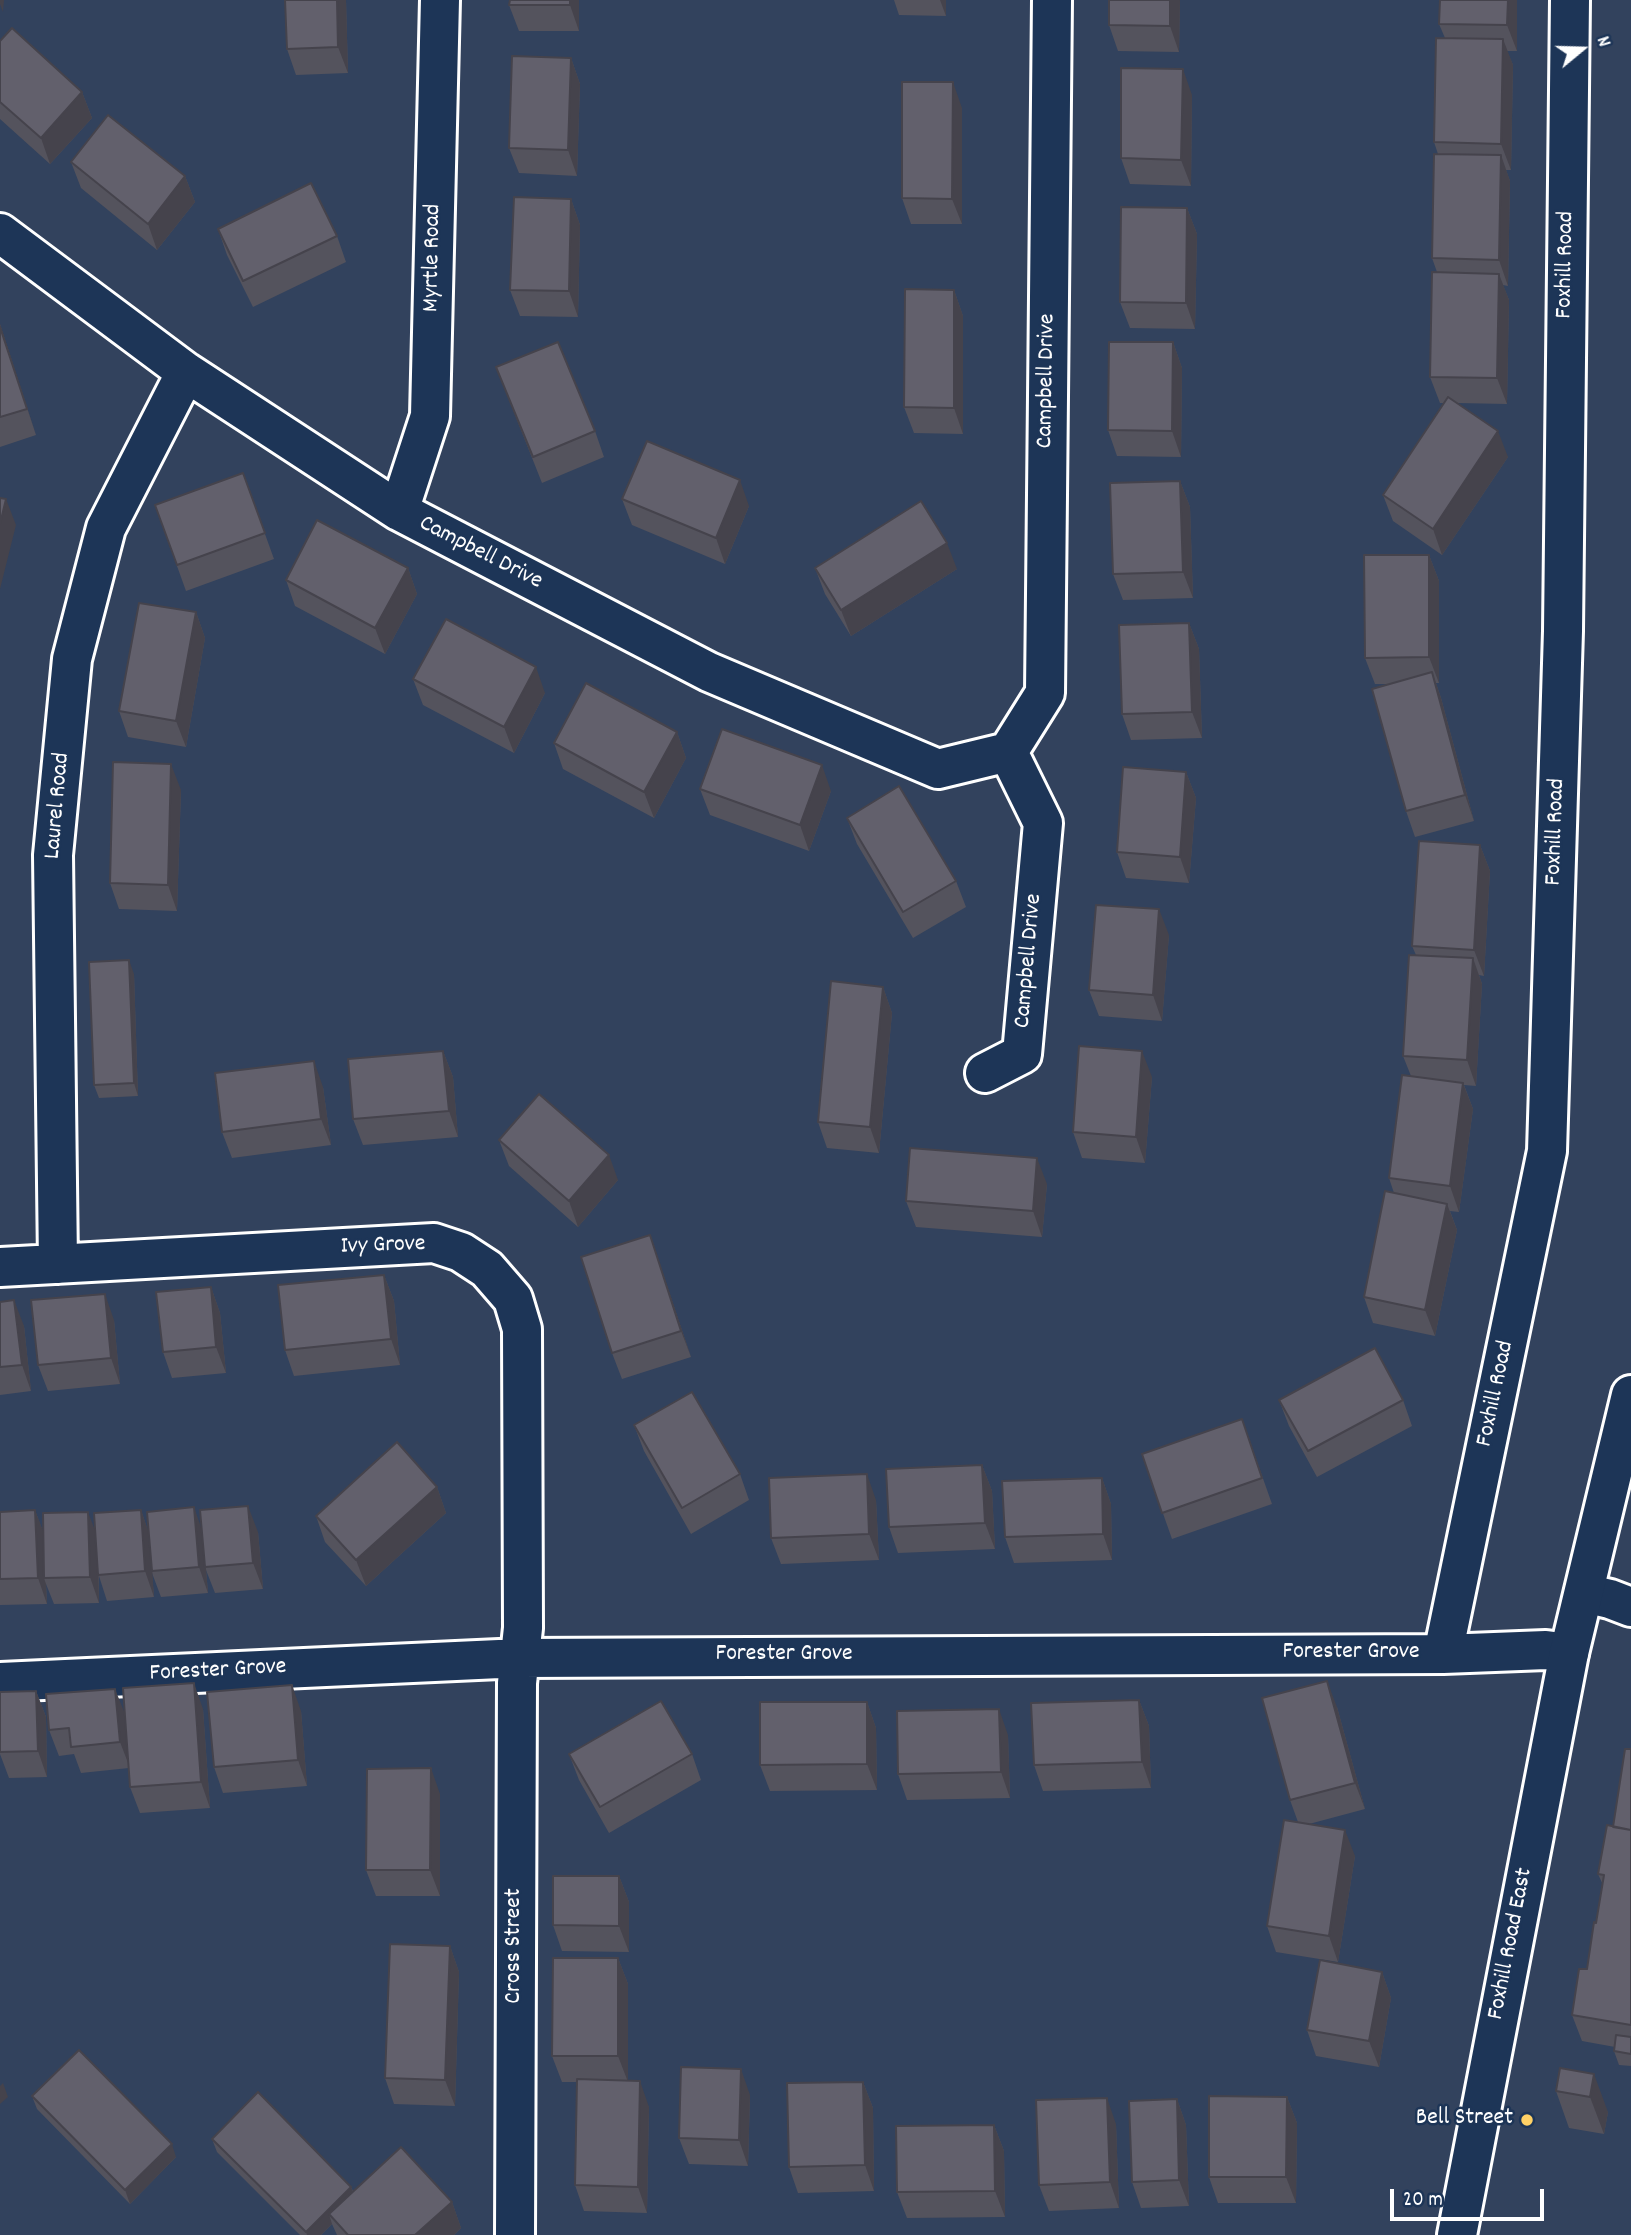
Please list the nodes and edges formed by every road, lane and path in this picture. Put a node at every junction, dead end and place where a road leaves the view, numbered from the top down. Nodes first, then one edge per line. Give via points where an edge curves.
1 (440, 0) edge
2 (1052, 0) edge
3 (1570, 0) edge
4 (0, 233) edge
5 (186, 372) junction
6 (399, 511) junction
7 (1008, 752) junction
8 (985, 1073) dead end
9 (58, 1264) junction
10 (0, 1267) edge
11 (1631, 1395) edge
12 (1584, 1593) junction
13 (1631, 1608) edge
14 (1569, 1653) junction
15 (1443, 1654) junction
16 (521, 1658) junction
17 (0, 1682) edge
18 (515, 2235) edge
19 (1457, 2235) edge

1 - 6 street, Myrtle Road via 430,416
2 - 7 street, Campbell Drive via 1045,693
3 - 15 street, Foxhill Road via 1563,631 1547,1151
4 - 5 street, Campbell Drive
5 - 6 street, Campbell Drive
5 - 9 street, Laurel Road via 106,528 72,659 53,855
6 - 7 street, Campbell Drive via 709,672 938,769
7 - 8 street, Campbell Drive via 1043,823 1022,1054
9 - 10 street, Ivy Grove
9 - 16 street, Ivy Grove via 434,1243 461,1252 487,1269 513,1299 522,1329
11 - 12 street, Foxhill Road East
12 - 13 street
12 - 14 street, Foxhill Road East
14 - 15 street, Forester Grove
14 - 19 street, Foxhill Road East
15 - 16 street, Forester Grove
16 - 17 street, Forester Grove
16 - 18 street, Cross Street via 517,1697

